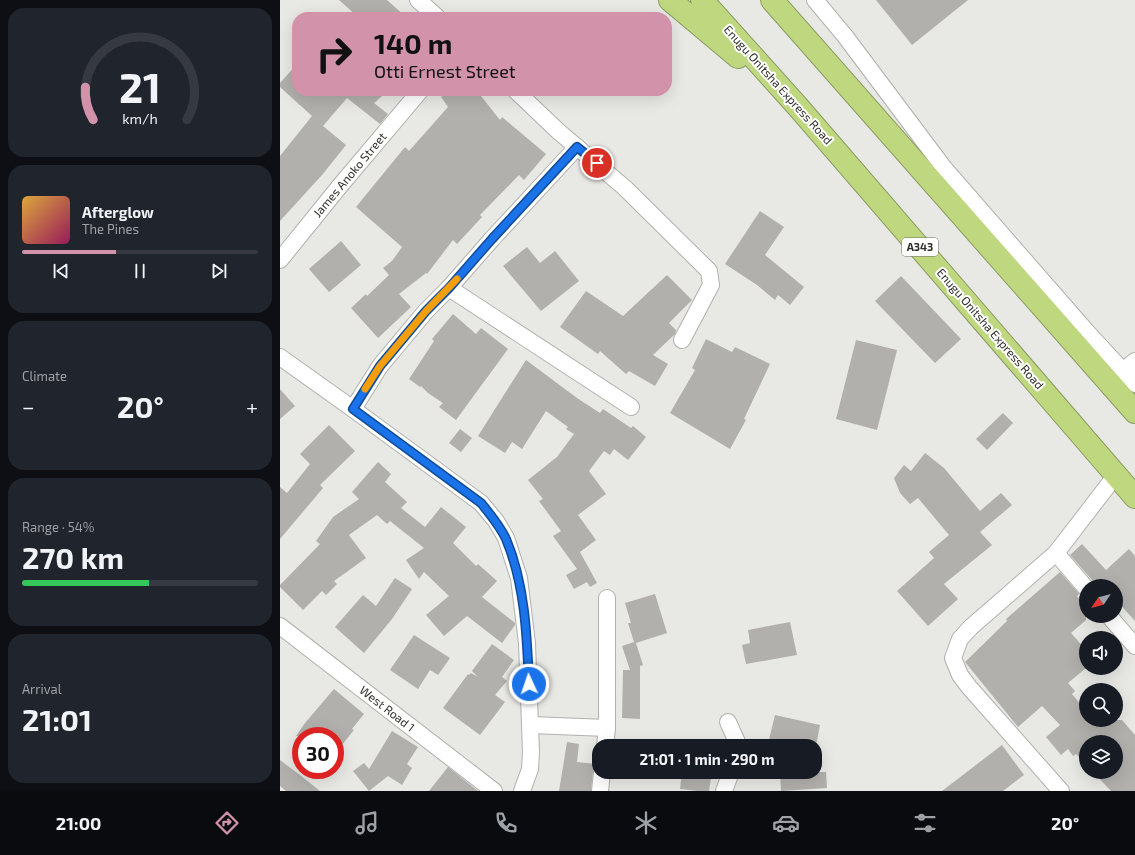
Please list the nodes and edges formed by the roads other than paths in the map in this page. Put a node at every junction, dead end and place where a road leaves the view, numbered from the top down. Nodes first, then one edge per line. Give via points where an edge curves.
1 (418, 0) edge
2 (670, 0) edge
3 (702, 0) edge
4 (815, 0) edge
5 (777, 3) edge
6 (431, 12) edge
7 (416, 96) edge
8 (521, 96) edge
9 (800, 108) junction
10 (577, 147) junction
11 (280, 260) edge
12 (449, 288) junction
13 (682, 340) dead end
14 (280, 357) edge
15 (1129, 366) edge
16 (1135, 384) edge
17 (631, 407) dead end
18 (353, 409) junction
19 (1135, 412) edge
20 (1116, 475) junction
21 (1135, 496) edge
22 (1056, 553) junction
23 (1079, 580) edge
24 (607, 598) dead end
25 (1115, 623) edge
26 (280, 626) edge
27 (1135, 646) edge
28 (728, 722) dead end
29 (531, 726) junction
30 (607, 728) junction
31 (606, 739) edge
32 (736, 739) edge
33 (601, 779) edge
34 (728, 779) edge
35 (1056, 789) edge
36 (494, 791) edge
37 (522, 791) edge
38 (600, 791) edge
39 (724, 791) edge

1 - 6 street
2 - 9 highway
3 - 9 highway, Enugu Onitsha Express Road / A343
4 - 15 street via 944,168 1087,332
5 - 19 highway
7 - 11 street, James Anoko Street
8 - 10 street
9 - 20 highway, Enugu Onitsha Express Road / A343
10 - 12 street
10 - 13 street via 625,188 709,272 711,285
12 - 17 street
12 - 18 street via 380,366
14 - 18 street
15 - 16 street
18 - 29 street via 481,503 506,538 519,578 527,643
20 - 21 highway, Enugu Onitsha Express Road / A343
20 - 22 street
22 - 23 street
22 - 35 street via 971,627 960,639 953,658 960,675 969,687
24 - 30 street
25 - 27 street
26 - 36 street, West Road 1
28 - 32 street
29 - 30 street
29 - 37 street via 530,769
30 - 31 street
33 - 38 street
34 - 39 street

